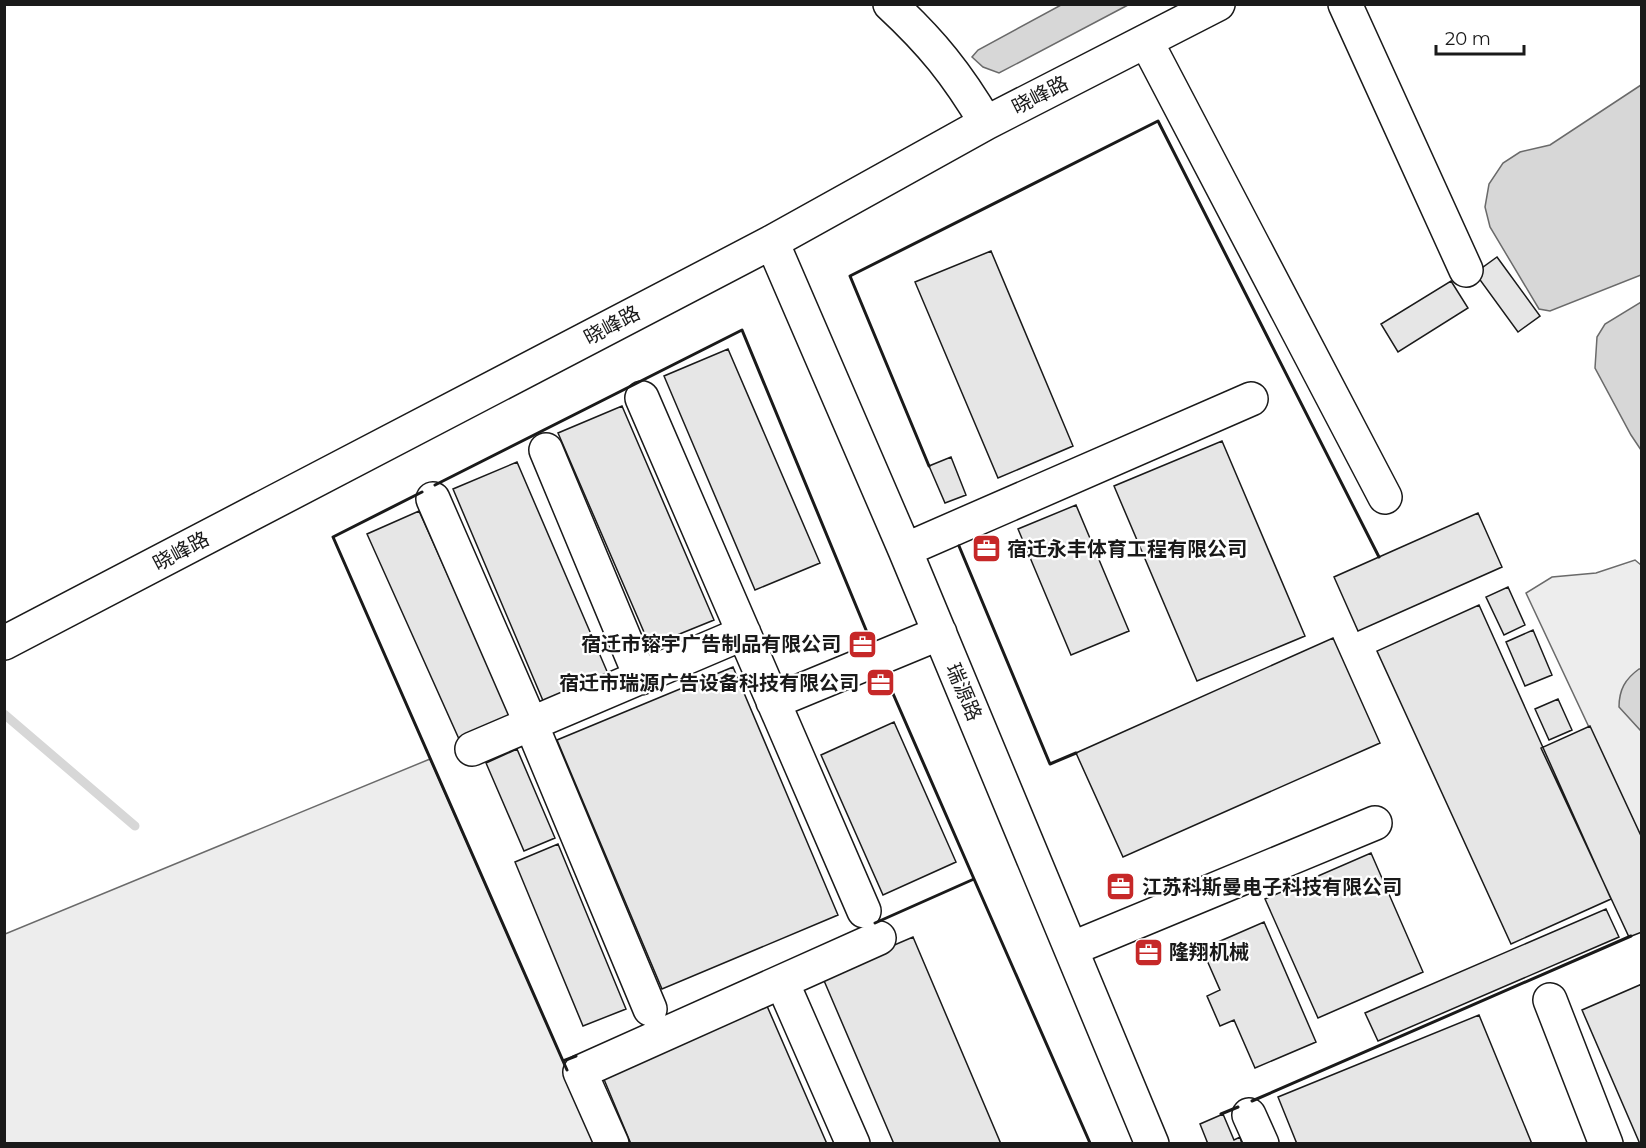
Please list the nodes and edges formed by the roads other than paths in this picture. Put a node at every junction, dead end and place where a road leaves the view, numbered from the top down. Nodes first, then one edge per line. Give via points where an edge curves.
1 (890, 4) edge
2 (1218, 4) edge
3 (1345, 4) edge
4 (1146, 41) junction
5 (986, 123) junction
6 (772, 242) junction
7 (1466, 270) dead end
8 (642, 398) dead end
9 (1251, 399) dead end
10 (546, 450) dead end
11 (1385, 496) dead end
12 (433, 499) dead end
13 (905, 550) junction
14 (744, 633) junction
15 (940, 633) junction
16 (4, 643) edge
17 (641, 678) junction
18 (773, 702) junction
19 (531, 724) junction
20 (472, 749) dead end
21 (1375, 823) dead end
22 (1071, 949) junction
23 (782, 982) junction
24 (1550, 1000) dead end
25 (650, 1009) dead end
26 (1143, 1140) edge
27 (612, 1143) edge
28 (853, 1143) edge
29 (1606, 1143) edge

1 - 5 street via 945,61
2 - 4 street, 晓峰路
3 - 7 street
4 - 5 street, 晓峰路
4 - 11 street
5 - 6 street, 晓峰路
6 - 13 street, 瑞源路
6 - 16 street, 晓峰路
8 - 14 street
9 - 13 street
10 - 17 street
12 - 19 street
13 - 15 street, 瑞源路
14 - 17 street
14 - 18 street
15 - 18 street
15 - 22 street, 瑞源路
17 - 19 street
18 - 23 street via 871,925
19 - 20 street
19 - 25 street
21 - 22 street
22 - 26 street, 瑞源路
23 - 27 street via 580,1072
23 - 28 street
24 - 29 street

